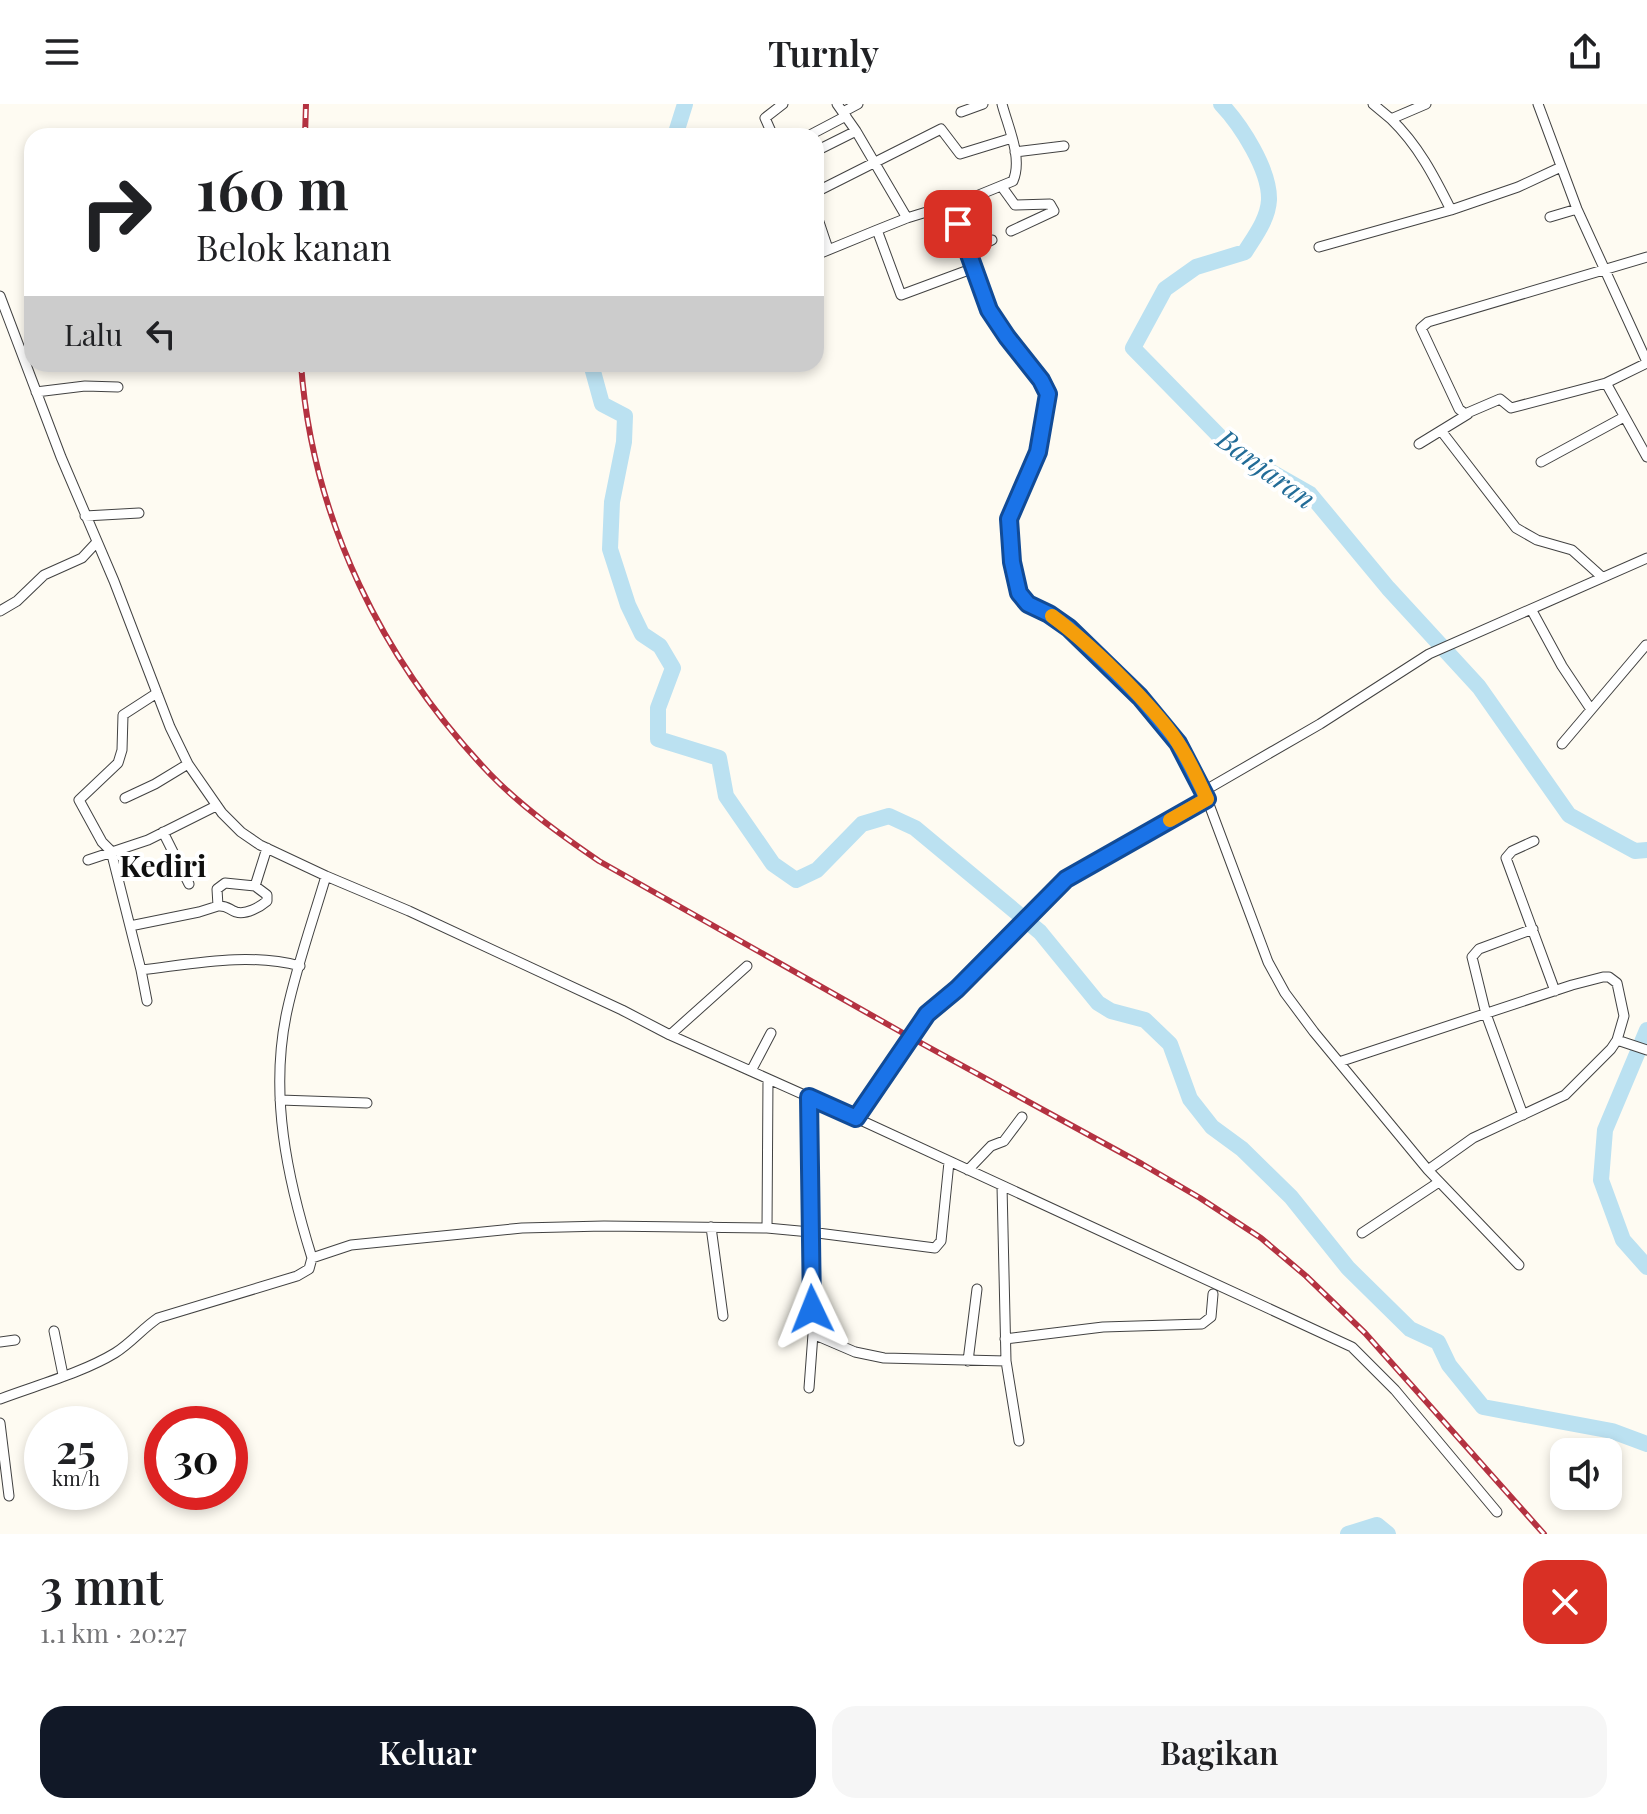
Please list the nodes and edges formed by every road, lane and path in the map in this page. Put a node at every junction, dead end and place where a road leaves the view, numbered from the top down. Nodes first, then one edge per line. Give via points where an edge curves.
1 (783, 104) edge
2 (858, 104) edge
3 (983, 104) edge
4 (1002, 104) edge
5 (1373, 104) edge
6 (1426, 104) edge
7 (1538, 104) edge
8 (842, 110) edge
9 (961, 112) dead end
10 (1391, 119) junction
11 (769, 128) edge
12 (818, 128) edge
13 (856, 131) junction
14 (1012, 138) junction
15 (1064, 146) dead end
16 (824, 147) edge
17 (1015, 152) junction
18 (875, 161) junction
19 (1561, 167) junction
20 (1002, 187) junction
21 (824, 188) edge
22 (951, 204) junction
23 (1577, 209) junction
24 (934, 210) junction
25 (1451, 210) junction
26 (1550, 217) dead end
27 (907, 218) junction
28 (877, 230) junction
29 (1011, 231) dead end
30 (824, 237) edge
31 (992, 240) dead end
32 (950, 244) dead end
33 (1319, 247) dead end
34 (828, 249) junction
35 (824, 251) edge
36 (968, 251) junction
37 (1647, 257) edge
38 (974, 268) junction
39 (1605, 269) junction
40 (0, 296) edge
41 (24, 360) edge
42 (1647, 363) edge
43 (28, 372) edge
44 (1606, 383) junction
45 (118, 387) dead end
46 (36, 392) junction
47 (1468, 414) junction
48 (1624, 417) junction
49 (1442, 432) junction
50 (1419, 444) dead end
51 (1647, 457) edge
52 (1541, 462) dead end
53 (139, 513) dead end
54 (85, 516) junction
55 (96, 543) junction
56 (82, 558) junction
57 (1647, 558) edge
58 (103, 559) junction
59 (1602, 577) junction
60 (1531, 609) junction
61 (0, 611) edge
62 (1646, 645) edge
63 (157, 693) junction
64 (1590, 708) junction
65 (1562, 744) dead end
66 (188, 764) junction
67 (1206, 795) junction
68 (125, 798) dead end
69 (216, 806) junction
70 (163, 832) junction
71 (1534, 841) dead end
72 (267, 848) junction
73 (111, 851) junction
74 (88, 860) dead end
75 (326, 876) junction
76 (189, 884) dead end
77 (255, 886) junction
78 (218, 906) junction
79 (130, 926) junction
80 (1533, 929) junction
81 (300, 966) junction
82 (747, 966) dead end
83 (141, 970) junction
84 (1555, 991) junction
85 (147, 1001) dead end
86 (1486, 1014) junction
87 (771, 1033) dead end
88 (670, 1035) junction
89 (1621, 1041) junction
90 (1647, 1050) edge
91 (1339, 1062) junction
92 (751, 1071) junction
93 (768, 1079) junction
94 (809, 1097) junction
95 (280, 1100) junction
96 (367, 1103) dead end
97 (1523, 1115) junction
98 (1022, 1117) dead end
99 (856, 1118) junction
100 (949, 1162) junction
101 (968, 1170) junction
102 (1428, 1170) junction
103 (1439, 1182) junction
104 (1002, 1186) junction
105 (711, 1227) junction
106 (767, 1228) junction
107 (810, 1232) junction
108 (1362, 1233) dead end
109 (312, 1258) junction
110 (1519, 1265) dead end
111 (977, 1289) dead end
112 (1213, 1294) dead end
113 (723, 1316) dead end
114 (54, 1331) dead end
115 (813, 1334) junction
116 (1005, 1339) junction
117 (15, 1340) dead end
118 (0, 1342) edge
119 (968, 1361) junction
120 (1006, 1361) junction
121 (63, 1375) junction
122 (809, 1388) dead end
123 (0, 1399) edge
124 (0, 1423) edge
125 (1019, 1441) dead end
126 (4, 1482) edge
127 (9, 1496) dead end
128 (1497, 1512) dead end

1 - 11 street via 765,118
2 - 8 street
3 - 9 street
4 - 14 street
5 - 10 street
6 - 10 street
7 - 19 street
8 - 12 street
8 - 13 street
10 - 25 street via 1414,143
13 - 16 street
13 - 18 street
14 - 17 street
14 - 18 street via 960,154 941,129
15 - 17 street
17 - 20 street via 1016,173
18 - 21 street
18 - 27 street
19 - 23 street
19 - 25 street
20 - 22 street
20 - 29 street via 1015,205 1050,204 1054,211
22 - 24 street
22 - 36 street
23 - 26 street
23 - 39 street
24 - 27 street
24 - 32 street
25 - 33 street
27 - 28 street
28 - 34 street
28 - 38 street via 901,295
30 - 34 street
31 - 36 street
34 - 35 street
36 - 38 street
37 - 39 street
38 - 67 street via 989,310 1048,394 1038,452 1009,519 1019,593 1069,628 1140,697 1178,743
39 - 42 street
39 - 47 street via 1422,325 1459,409
40 - 41 street
42 - 44 street
43 - 46 street
44 - 47 street via 1511,408 1500,399
44 - 48 street
45 - 46 street
46 - 54 street
47 - 49 street
48 - 51 street
48 - 52 street
49 - 50 street
49 - 59 street via 1516,528 1572,550
53 - 54 street
54 - 55 street
55 - 56 street
55 - 58 street
56 - 58 street
56 - 61 street via 44,575
57 - 59 street
58 - 63 street
59 - 60 street
60 - 64 street
60 - 67 street via 1429,654
62 - 64 street
63 - 66 street
63 - 73 street via 123,715 118,763 79,800
64 - 65 street
66 - 68 street
66 - 69 street
67 - 91 street via 1268,962 1285,993
67 - 99 street via 1073,874 927,1014
69 - 70 street
69 - 72 street via 236,828
70 - 73 street
70 - 76 street
71 - 80 street via 1506,858
72 - 75 street
72 - 77 street
73 - 74 street
73 - 79 street
75 - 81 street
75 - 88 street
77 - 78 street via 220,885
77 - 78 street via 267,895 264,905 236,912
78 - 79 street
79 - 83 street
80 - 84 street
80 - 86 street via 1473,954
81 - 83 street via 280,960 228,959
81 - 95 street via 284,1028
82 - 88 street
83 - 85 street
84 - 86 street
84 - 89 street via 1603,977 1614,980 1624,1010
86 - 91 street
86 - 97 street
87 - 92 street
88 - 92 street
89 - 90 street
89 - 97 street via 1570,1092
91 - 102 street
92 - 93 street
93 - 94 street
93 - 106 street
94 - 99 street
94 - 107 street
95 - 96 street
95 - 109 street via 290,1173
97 - 102 street via 1473,1138
98 - 101 street via 1004,1141 991,1146
99 - 100 street
100 - 101 street
100 - 107 street via 941,1241 935,1248
101 - 104 street
102 - 103 street
103 - 108 street
103 - 110 street
104 - 116 street
104 - 128 street via 1352,1347
105 - 106 street
105 - 109 street via 522,1228 351,1245
105 - 113 street
106 - 107 street
107 - 115 street
109 - 121 street via 303,1274 158,1318 119,1351
111 - 119 street
112 - 116 street via 1211,1317 1202,1324 1103,1327
114 - 121 street
115 - 119 street via 884,1358
115 - 122 street
116 - 120 street
117 - 118 street
119 - 120 street
120 - 125 street
121 - 123 street
124 - 126 street
126 - 127 street

